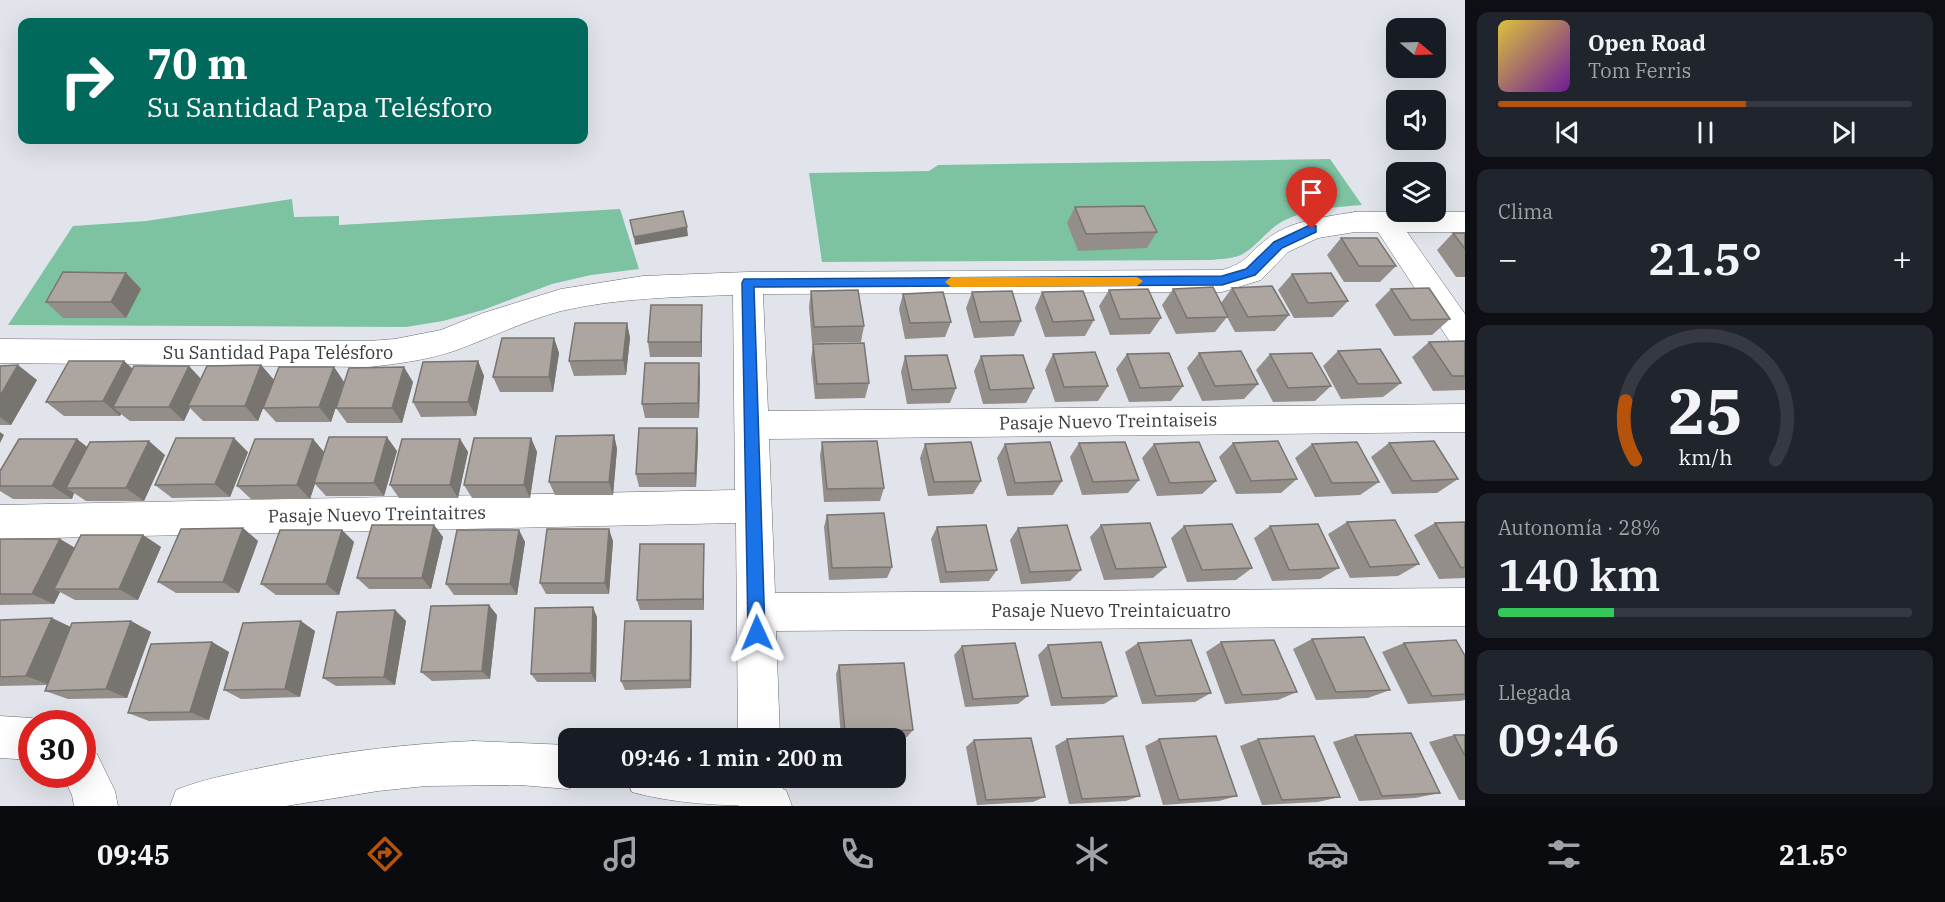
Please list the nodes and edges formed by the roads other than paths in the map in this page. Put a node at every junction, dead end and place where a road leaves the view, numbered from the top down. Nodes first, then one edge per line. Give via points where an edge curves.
1 (1386, 222) joint
2 (1446, 222) edge
3 (1465, 222) edge
4 (748, 283) junction
5 (1465, 339) edge
6 (0, 351) edge
7 (1465, 418) edge
8 (752, 424) junction
9 (754, 506) junction
10 (0, 522) edge
11 (1465, 607) edge
12 (756, 612) junction
13 (759, 728) edge
14 (0, 737) edge
15 (18, 738) edge
16 (558, 766) edge
17 (92, 788) edge
18 (707, 788) edge
19 (763, 798) edge
20 (96, 806) edge
21 (192, 806) edge

1 - 4 street, Su Santidad Papa Telésforo via 1312,229 1278,245 1251,272 1222,280
1 - 5 street
2 - 3 street, Su Santidad Papa Telésforo
4 - 6 street, Su Santidad Papa Telésforo via 643,286 592,294 528,309 446,341 394,352
4 - 8 street
7 - 8 street, Pasaje Nuevo Treintaiseis
8 - 9 street
9 - 10 street, Pasaje Nuevo Treintaitres
9 - 12 street
11 - 12 street, Pasaje Nuevo Treintaicuatro
12 - 13 street
14 - 15 street
16 - 21 street via 482,762 335,774
17 - 20 street
18 - 19 street

